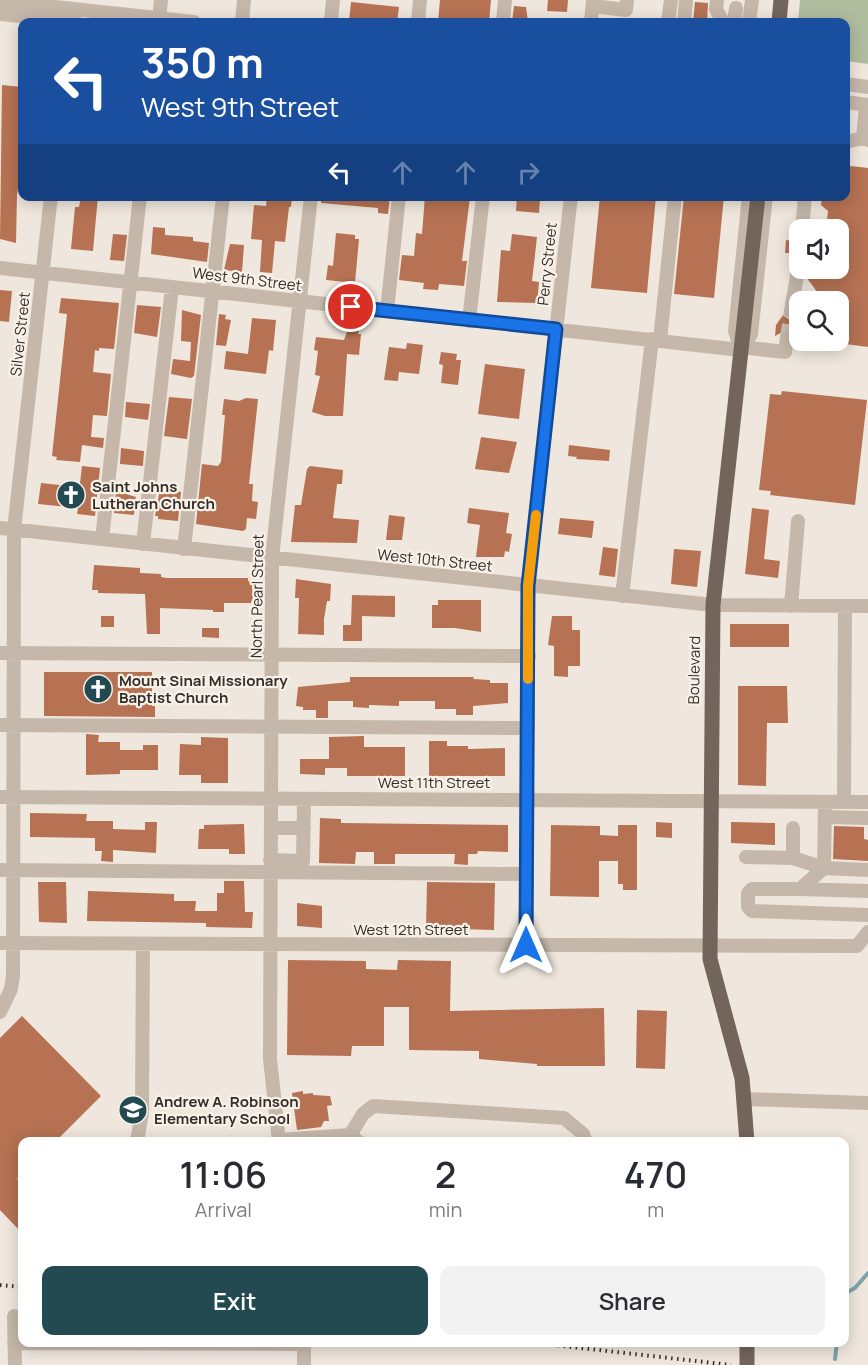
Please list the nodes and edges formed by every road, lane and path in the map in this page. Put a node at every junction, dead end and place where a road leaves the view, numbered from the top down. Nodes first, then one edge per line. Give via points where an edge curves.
1 (161, 0) edge
2 (244, 0) edge
3 (333, 0) edge
4 (420, 0) edge
5 (505, 0) edge
6 (627, 0) edge
7 (671, 0) edge
8 (686, 0) edge
9 (717, 0) edge
10 (752, 0) edge
11 (781, 0) edge
12 (0, 1) edge
13 (593, 3) edge
14 (0, 14) edge
15 (72, 15) edge
16 (137, 18) edge
17 (159, 18) edge
18 (242, 18) edge
19 (331, 18) edge
20 (418, 18) edge
21 (503, 18) edge
22 (591, 18) edge
23 (669, 18) edge
24 (684, 18) edge
25 (721, 18) edge
26 (750, 18) edge
27 (779, 18) edge
28 (850, 85) edge
29 (868, 87) edge
30 (850, 103) edge
31 (867, 105) edge
32 (866, 139) edge
33 (850, 141) edge
34 (50, 201) edge
35 (139, 201) edge
36 (222, 201) edge
37 (310, 201) edge
38 (398, 201) edge
39 (482, 201) edge
40 (570, 201) edge
41 (674, 201) edge
42 (748, 201) edge
43 (757, 201) edge
44 (765, 201) edge
45 (805, 201) edge
46 (803, 219) edge
47 (0, 268) edge
48 (43, 272) junction
49 (130, 282) junction
50 (172, 287) junction
51 (212, 291) junction
52 (300, 302) junction
53 (387, 311) junction
54 (469, 321) junction
55 (556, 329) junction
56 (787, 338) dead end
57 (656, 340) junction
58 (742, 348) junction
59 (798, 521) dead end
60 (0, 528) edge
61 (14, 530) junction
62 (102, 539) junction
63 (143, 544) junction
64 (184, 549) junction
65 (272, 558) junction
66 (528, 586) junction
67 (622, 596) junction
68 (713, 606) junction
69 (791, 606) junction
70 (845, 606) junction
71 (868, 606) edge
72 (7, 653) edge
73 (271, 653) junction
74 (529, 656) junction
75 (7, 725) edge
76 (271, 725) junction
77 (528, 728) junction
78 (6, 797) edge
79 (271, 798) junction
80 (304, 799) junction
81 (527, 799) junction
82 (711, 801) junction
83 (825, 802) junction
84 (844, 802) junction
85 (868, 802) edge
86 (825, 817) junction
87 (868, 818) edge
88 (271, 828) junction
89 (304, 828) junction
90 (793, 828) dead end
91 (746, 857) dead end
92 (793, 858) junction
93 (270, 866) junction
94 (824, 868) junction
95 (6, 870) edge
96 (868, 870) edge
97 (526, 874) junction
98 (800, 890) junction
99 (868, 891) edge
100 (868, 915) edge
101 (868, 932) edge
102 (6, 943) edge
103 (142, 944) junction
104 (270, 945) junction
105 (526, 945) junction
106 (710, 946) junction
107 (0, 1012) edge
108 (744, 1099) junction
109 (868, 1103) edge
110 (138, 1137) edge
111 (279, 1137) edge
112 (355, 1137) edge
113 (584, 1137) edge
114 (747, 1137) edge
115 (14, 1316) dead end
116 (14, 1342) junction
117 (18, 1342) edge
118 (304, 1347) edge
119 (747, 1347) edge
120 (15, 1365) edge
121 (304, 1365) edge
122 (747, 1365) edge

1 - 17 street
2 - 18 street
3 - 19 street
4 - 20 street
5 - 21 street
6 - 13 street via 626,10
7 - 23 street
8 - 24 street
9 - 25 street
10 - 26 street
11 - 27 main road
12 - 15 street
13 - 22 street
14 - 15 street
15 - 16 street
28 - 29 street
30 - 31 street
31 - 32 street
32 - 33 street
34 - 48 street, Silver Street
35 - 49 street
36 - 51 street
37 - 52 street, North Pearl Street
38 - 53 street
39 - 54 street
40 - 55 street, Perry Street
41 - 57 street
42 - 58 street via 735,331
43 - 58 main road, Boulevard
44 - 58 street via 751,334
45 - 46 street
47 - 48 street, West 9th Street
48 - 49 street, West 9th Street
48 - 61 street, Silver Street
49 - 50 street, West 9th Street
49 - 62 street
50 - 51 street, West 9th Street
50 - 63 street
51 - 52 street, West 9th Street
51 - 64 street
52 - 53 street, West 9th Street
52 - 65 street, North Pearl Street
53 - 54 street, West 9th Street
54 - 55 street, West 9th Street
55 - 57 street, West 9th Street
55 - 66 street, Perry Street
56 - 58 street, West 9th Street via 785,352
57 - 58 street, West 9th Street
57 - 67 street
58 - 68 main road, Boulevard
59 - 69 street
60 - 61 street, West 10th Street
61 - 62 street, West 10th Street
61 - 72 street, Silver Street
62 - 63 street, West 10th Street
63 - 64 street, West 10th Street
64 - 65 street, West 10th Street
65 - 66 street, West 10th Street
65 - 73 street, North Pearl Street
66 - 67 street, West 10th Street
66 - 74 street, Perry Street
67 - 68 street, West 10th Street
68 - 69 street, West 10th Street
68 - 82 main road, Boulevard
69 - 70 street, West 10th Street
70 - 71 street, West 10th Street
70 - 84 street
72 - 73 street
72 - 75 street, Silver Street
73 - 74 street
73 - 76 street, North Pearl Street
74 - 77 street, Perry Street
75 - 76 street
75 - 78 street, Silver Street
76 - 77 street
76 - 79 street, North Pearl Street
77 - 81 street, Perry Street
78 - 79 street, West 11th Street
78 - 95 street, Silver Street
79 - 80 street, West 11th Street
79 - 88 street, North Pearl Street
80 - 81 street, West 11th Street
80 - 89 street
81 - 82 street, West 11th Street
81 - 97 street, Perry Street
82 - 83 street, West 11th Street
82 - 106 main road, Boulevard
83 - 84 street, West 11th Street
83 - 86 street
84 - 85 street, West 11th Street
86 - 87 street
86 - 94 street
88 - 89 street
88 - 93 street, North Pearl Street
89 - 93 street via 303,861
90 - 92 street
91 - 92 street
92 - 94 street
93 - 95 street
93 - 97 street
93 - 104 street, North Pearl Street
94 - 96 street
94 - 98 street
95 - 102 street, Silver Street
97 - 105 street, Perry Street
98 - 99 street
98 - 100 street via 752,889 748,893 748,907 752,911
101 - 106 street, West 12th Street via 857,946
102 - 103 street, West 12th Street
102 - 107 street, Silver Street via 13,976
103 - 104 street, West 12th Street
103 - 110 street via 142,1112
104 - 105 street, West 12th Street
104 - 111 street, North Pearl Street via 270,1059
105 - 106 street, West 12th Street
106 - 108 main road, Boulevard
108 - 109 street
108 - 114 main road, Boulevard
112 - 113 street via 363,1114 373,1106 564,1118
115 - 116 street
116 - 117 street
116 - 120 street
118 - 121 street
119 - 122 main road

